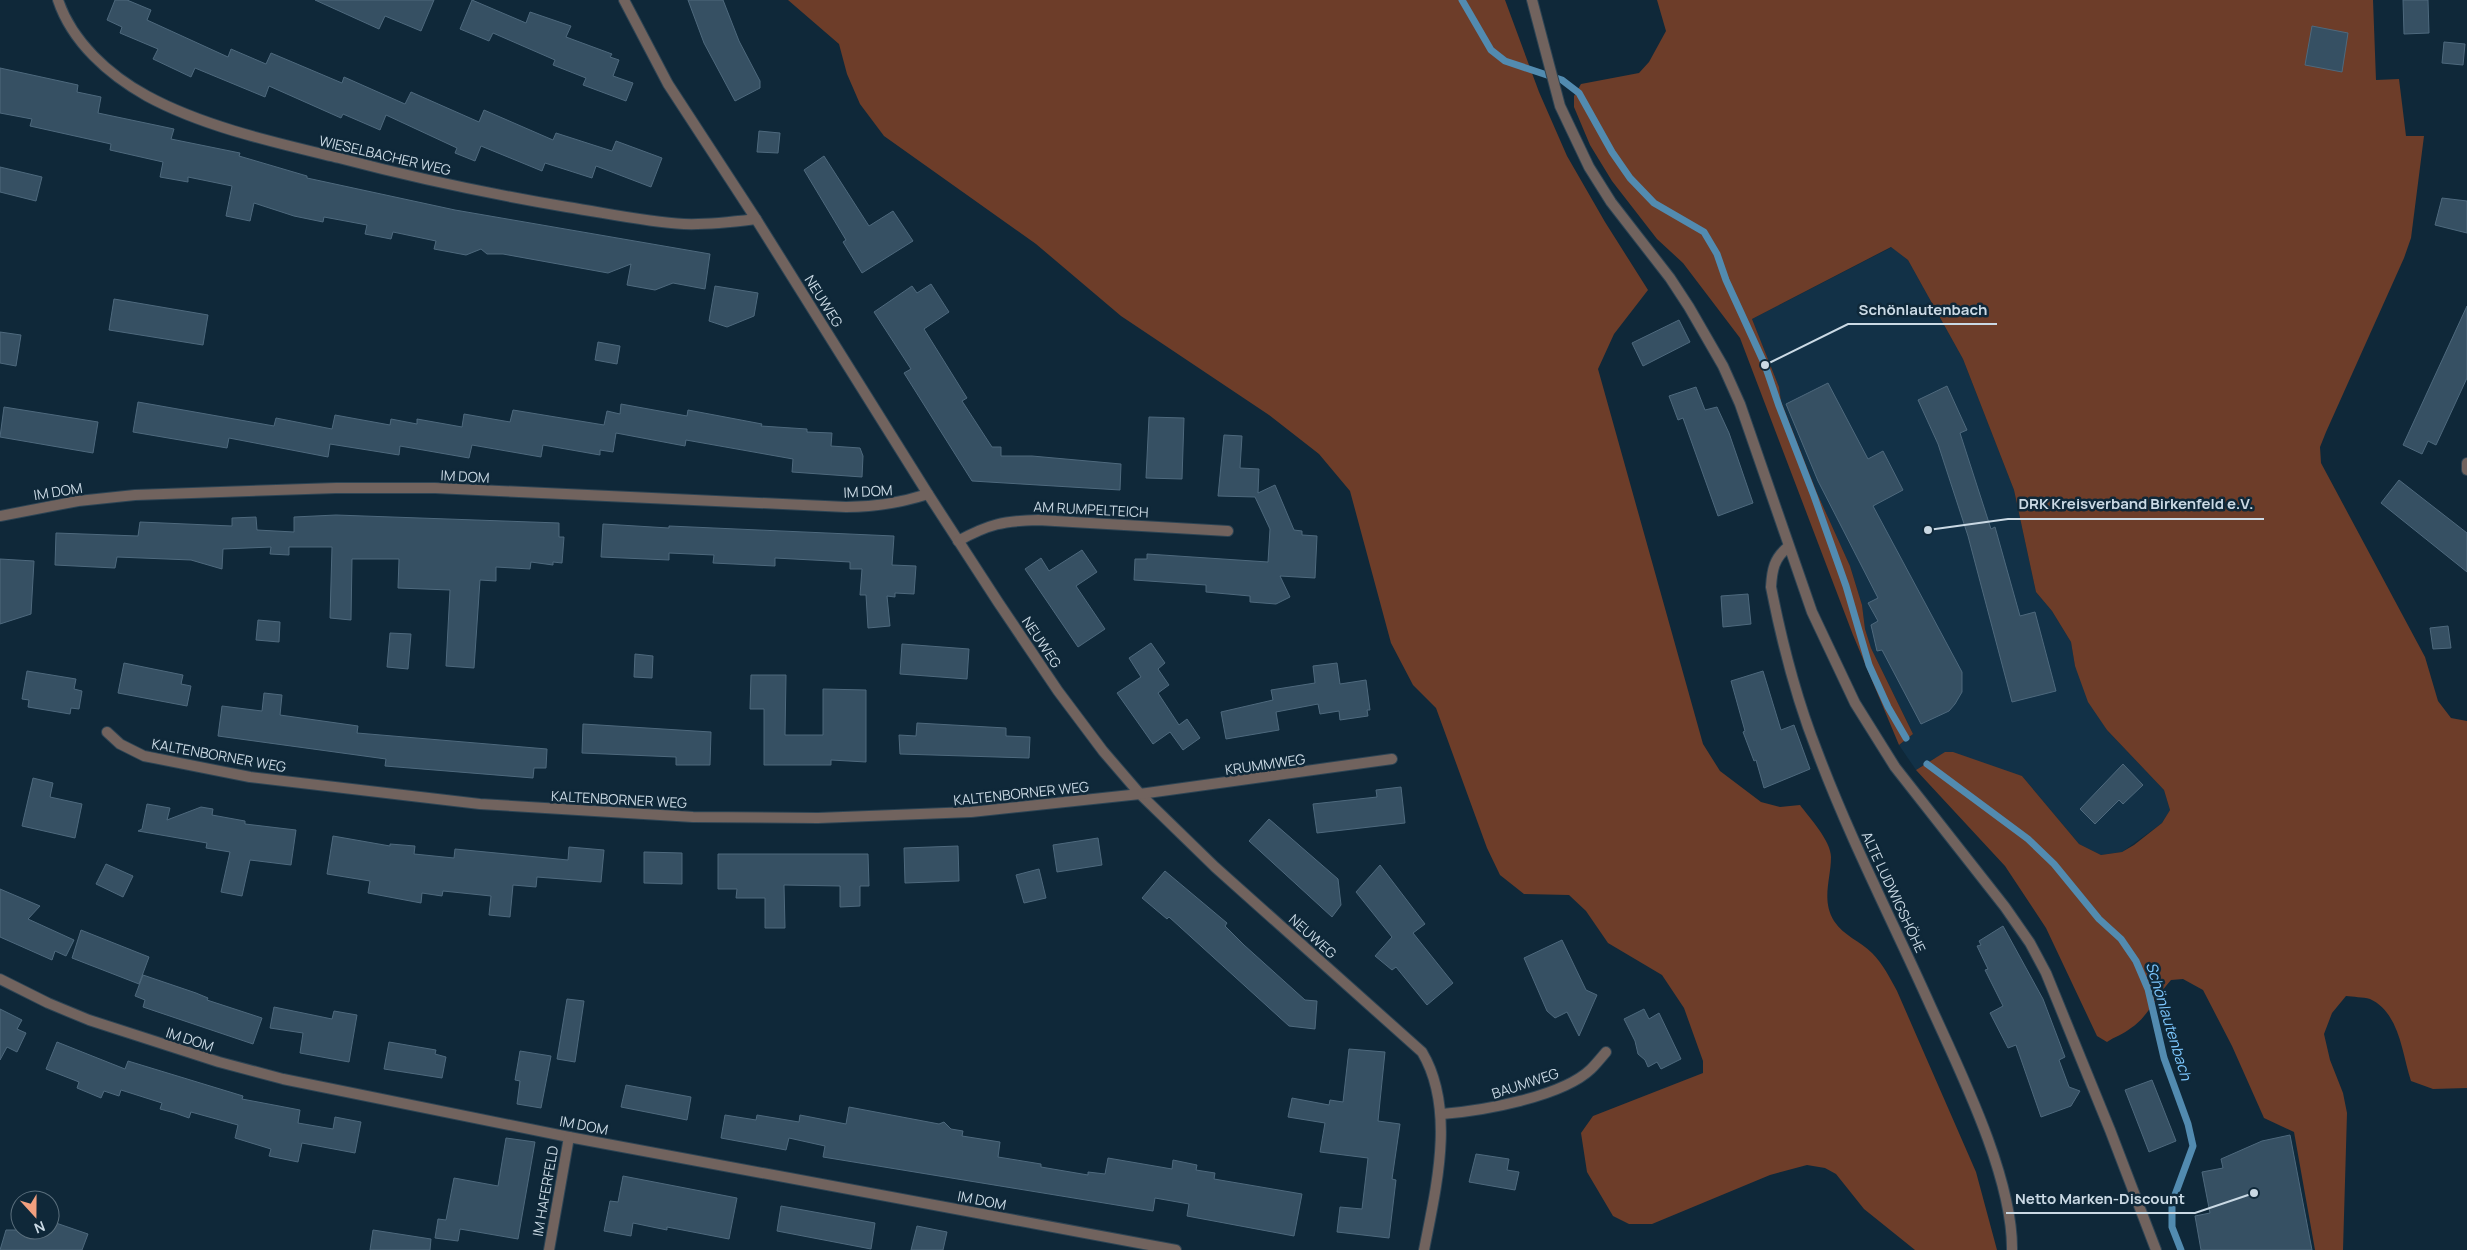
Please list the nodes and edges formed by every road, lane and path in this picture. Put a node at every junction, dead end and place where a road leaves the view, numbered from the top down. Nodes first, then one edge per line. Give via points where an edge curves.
1 (58, 0) edge
2 (624, 0) edge
3 (1532, 0) edge
4 (756, 219) junction
5 (2467, 463) edge
6 (2467, 470) edge
7 (928, 494) junction
8 (0, 516) edge
9 (1228, 531) dead end
10 (958, 541) junction
11 (1788, 547) junction
12 (107, 732) dead end
13 (1392, 759) dead end
14 (1140, 794) junction
15 (0, 980) edge
16 (1606, 1052) dead end
17 (1442, 1114) junction
18 (569, 1137) junction
19 (548, 1250) edge
20 (1176, 1250) edge
21 (1424, 1250) edge
22 (2012, 1250) edge
23 (2156, 1250) edge

1 - 4 street, WIESELBACHER WEG via 74,31 93,56 116,75 148,96 244,133 372,167 504,196 683,224
2 - 4 street, NEUWEG via 668,84
3 - 11 street via 1554,87 1568,125 1611,202 1670,278 1722,366 1755,442
4 - 7 street, NEUWEG
5 - 6 street
7 - 8 street, IM DOM via 900,503 846,507 435,488 336,488 135,495 78,501
7 - 10 street, NEUWEG
9 - 10 street, AM RUMPELTEICH via 1018,520 991,524
10 - 14 street, NEUWEG via 1058,691
11 - 22 street, ALTE LUDWIGSHÖHE via 1776,560 1771,587 1795,690 1836,800 1962,1074 1983,1128 2003,1187
11 - 23 street via 1812,612 1855,703 1896,767 2005,907 2046,973
12 - 14 street, KALTENBORNER WEG via 120,744 144,756 250,777 480,804 563,810 694,817 894,817
13 - 14 street, KRUMMWEG
14 - 17 street, NEUWEG via 1215,867 1422,1052 1432,1068
15 - 18 street, IM DOM via 89,1020 219,1062 292,1081
16 - 17 street, BAUMWEG via 1590,1070 1567,1084 1504,1106
17 - 21 street, NEUWEG
18 - 19 street, IM HAFERFELD
18 - 20 street, IM DOM

